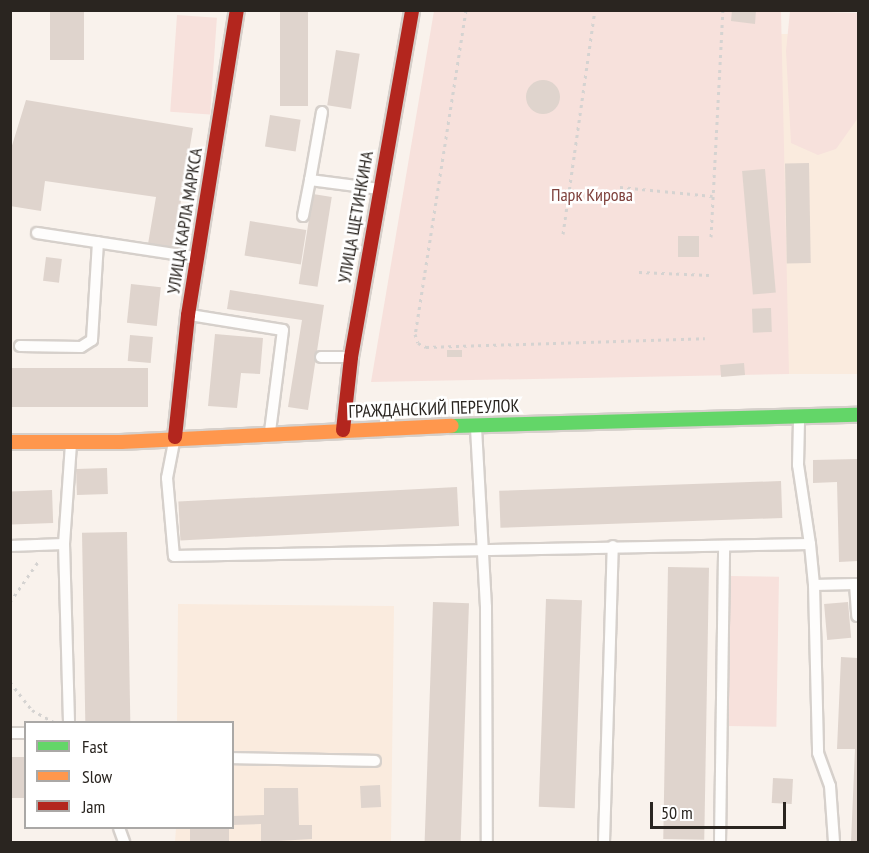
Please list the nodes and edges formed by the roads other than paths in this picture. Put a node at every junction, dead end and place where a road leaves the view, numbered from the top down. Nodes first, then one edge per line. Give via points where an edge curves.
1 (237, 10) edge
2 (412, 10) edge
3 (322, 112) dead end
4 (310, 180) junction
5 (379, 189) junction
6 (303, 216) dead end
7 (37, 233) dead end
8 (98, 242) junction
9 (197, 258) junction
10 (188, 315) junction
11 (20, 346) dead end
12 (321, 357) dead end
13 (351, 357) junction
14 (858, 415) edge
15 (800, 417) junction
16 (476, 425) junction
17 (343, 430) junction
18 (270, 433) junction
19 (175, 437) junction
20 (10, 442) edge
21 (71, 443) junction
22 (64, 544) junction
23 (810, 544) junction
24 (10, 546) edge
25 (613, 546) junction
26 (724, 546) junction
27 (483, 547) junction
28 (814, 585) junction
29 (857, 616) edge
30 (69, 721) edge
31 (234, 758) edge
32 (375, 761) dead end
33 (487, 843) edge
34 (604, 843) edge
35 (720, 843) edge
36 (834, 843) edge

1 - 9 street, УЛИЦА КАРЛА МАРКСА
2 - 5 street, УЛИЦА ЩЕТИНКИНА
3 - 4 lane
4 - 5 lane
4 - 6 lane
5 - 13 street, УЛИЦА ЩЕТИНКИНА
7 - 8 lane
8 - 9 lane
8 - 11 lane via 92,340 81,347
9 - 10 street, УЛИЦА КАРЛА МАРКСА
10 - 18 lane via 283,330
10 - 19 street, УЛИЦА КАРЛА МАРКСА
12 - 13 lane
13 - 17 street, УЛИЦА ЩЕТИНКИНА
14 - 15 street, ГРАЖДАНСКИЙ ПЕРЕУЛОК
15 - 16 street, ГРАЖДАНСКИЙ ПЕРЕУЛОК
15 - 23 lane via 798,465
16 - 17 street, ГРАЖДАНСКИЙ ПЕРЕУЛОК
16 - 27 lane
17 - 18 street, ГРАЖДАНСКИЙ ПЕРЕУЛОК
18 - 19 street, ГРАЖДАНСКИЙ ПЕРЕУЛОК
19 - 21 street, ГРАЖДАНСКИЙ ПЕРЕУЛОК
19 - 27 lane via 166,478 174,556
20 - 21 street, ГРАЖДАНСКИЙ ПЕРЕУЛОК
21 - 22 lane
22 - 24 lane
22 - 30 lane
23 - 26 lane
23 - 28 lane
25 - 26 lane
25 - 27 lane
25 - 34 lane
26 - 35 lane
27 - 33 lane
28 - 29 lane via 855,584
28 - 36 lane via 818,753 830,786
31 - 32 lane

